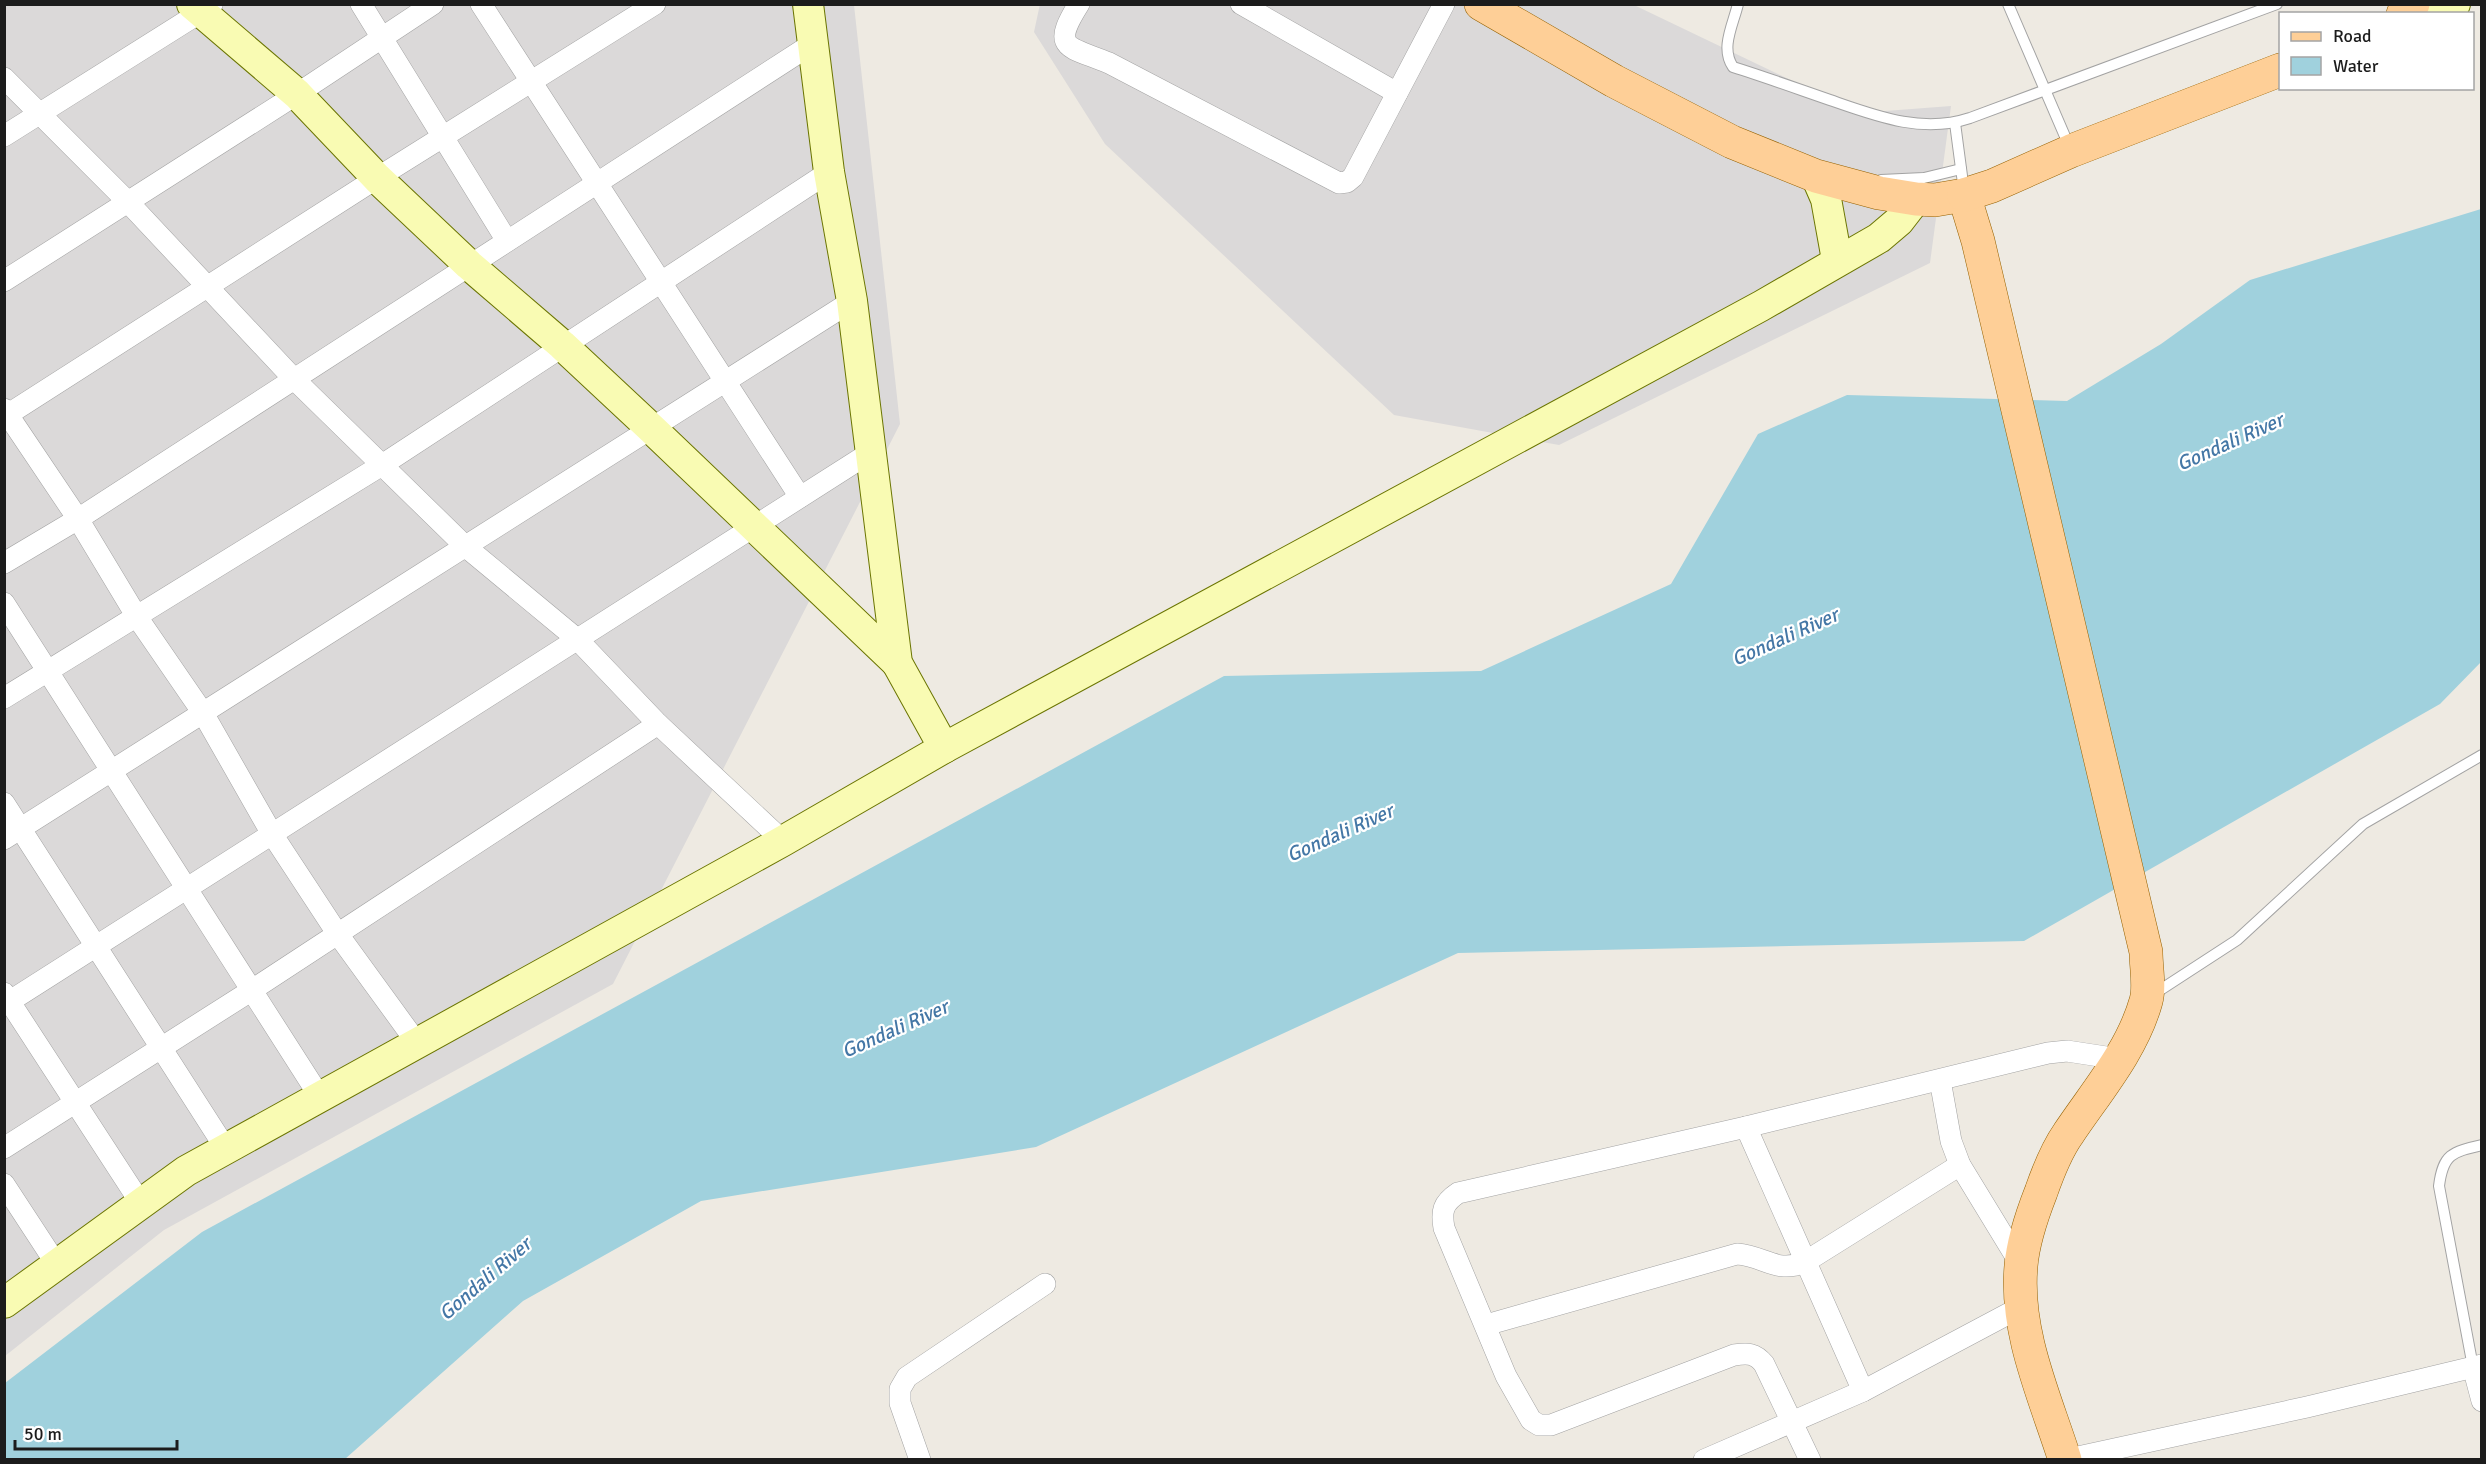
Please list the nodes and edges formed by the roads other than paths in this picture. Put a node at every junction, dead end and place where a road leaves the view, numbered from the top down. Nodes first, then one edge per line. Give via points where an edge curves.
1 (361, 4) edge
2 (433, 4) edge
3 (481, 4) edge
4 (655, 4) edge
5 (808, 4) edge
6 (1079, 4) edge
7 (1241, 4) edge
8 (1444, 4) edge
9 (1481, 4) edge
10 (1738, 4) edge
11 (2008, 4) edge
12 (2277, 4) edge
13 (2455, 4) edge
14 (202, 7) edge
15 (2433, 12) edge
16 (383, 38) junction
17 (812, 44) junction
18 (2279, 70) edge
19 (4, 78) edge
20 (531, 84) junction
21 (2045, 90) junction
22 (1397, 93) junction
23 (297, 94) junction
24 (40, 113) junction
25 (1955, 123) junction
26 (4, 136) edge
27 (444, 138) junction
28 (2072, 151) junction
29 (829, 172) junction
30 (1816, 176) junction
31 (377, 178) junction
32 (1962, 182) junction
33 (598, 184) junction
34 (1857, 187) junction
35 (1916, 199) junction
36 (127, 201) junction
37 (507, 241) junction
38 (1837, 261) junction
39 (469, 265) junction
40 (4, 281) edge
41 (661, 284) junction
42 (208, 288) junction
43 (852, 301) junction
44 (562, 345) junction
45 (293, 378) junction
46 (725, 383) junction
47 (6, 414) edge
48 (652, 430) junction
49 (871, 452) junction
50 (382, 465) junction
51 (800, 497) junction
52 (78, 519) junction
53 (754, 526) junction
54 (466, 547) junction
55 (4, 563) edge
56 (4, 603) edge
57 (137, 617) junction
58 (577, 639) junction
59 (897, 663) junction
60 (48, 671) junction
61 (4, 698) edge
62 (203, 713) junction
63 (658, 724) junction
64 (944, 748) junction
65 (2481, 755) edge
66 (112, 771) junction
67 (4, 803) edge
68 (13, 834) edge
69 (272, 834) junction
70 (783, 841) junction
71 (186, 887) junction
72 (337, 933) junction
73 (94, 946) junction
74 (252, 990) junction
75 (2147, 999) junction
76 (6, 1000) edge
77 (417, 1043) junction
78 (159, 1048) junction
79 (2119, 1059) junction
80 (1940, 1080) junction
81 (320, 1097) junction
82 (76, 1102) junction
83 (1746, 1127) junction
84 (2481, 1145) edge
85 (4, 1148) edge
86 (226, 1149) junction
87 (1960, 1165) junction
88 (4, 1184) edge
89 (140, 1202) junction
90 (1804, 1262) junction
91 (57, 1264) junction
92 (2021, 1265) junction
93 (1045, 1284) dead end
94 (4, 1303) edge
95 (2021, 1307) junction
96 (1486, 1325) junction
97 (2477, 1366) edge
98 (1863, 1391) junction
99 (2481, 1401) edge
100 (1792, 1422) junction
101 (2064, 1459) edge
102 (920, 1460) edge
103 (1704, 1460) edge
104 (1810, 1460) edge

1 - 16 street
2 - 16 street
3 - 20 street
4 - 20 street
5 - 17 main road
6 - 22 street via 1063,33 1065,42 1073,49 1114,66 1339,183 1353,177
7 - 22 street
8 - 22 street
9 - 30 main road via 1653,101 1732,141
10 - 25 lane via 1726,47 1727,59 1733,67 1876,116 1914,124
11 - 21 lane
12 - 21 lane
13 - 15 main road
14 - 23 main road
14 - 24 street
16 - 23 street
16 - 27 street
17 - 29 main road
17 - 33 street
18 - 28 main road
19 - 24 street
20 - 27 street
20 - 33 street
21 - 25 lane
21 - 28 lane
23 - 31 main road
23 - 36 street
24 - 26 street
24 - 36 street
25 - 32 lane
27 - 31 street
27 - 37 street
28 - 32 main road via 1992,186
29 - 41 street
29 - 43 main road
30 - 34 main road
30 - 38 main road via 1826,199
31 - 39 main road
31 - 42 street
32 - 34 lane via 1924,178 1875,181
32 - 35 main road via 1935,200
32 - 75 main road via 2146,951
33 - 37 street
33 - 41 street
34 - 35 main road
35 - 38 main road via 1879,238
36 - 40 street
36 - 42 street
37 - 39 street
38 - 64 main road via 1761,306
39 - 44 main road
39 - 45 street
41 - 44 street
41 - 46 street
42 - 45 street
42 - 47 street
43 - 46 street
43 - 49 main road
44 - 48 main road
44 - 50 street
45 - 50 street
45 - 52 street
46 - 48 street
46 - 51 street
47 - 52 street
48 - 53 main road
48 - 54 street
49 - 51 street
49 - 59 main road
50 - 54 street
50 - 57 street
51 - 53 street
52 - 55 street
52 - 57 street
53 - 58 street
53 - 59 main road
54 - 58 street
54 - 62 street
56 - 60 street
57 - 60 street
57 - 62 street
58 - 63 street
58 - 69 street
59 - 64 main road
60 - 61 street
60 - 66 street
62 - 66 street
62 - 69 street
63 - 70 street
63 - 72 street
64 - 70 main road
65 - 75 lane via 2363,824 2237,940
66 - 68 street
66 - 71 street
67 - 68 street
68 - 73 street
69 - 71 street
69 - 72 street
70 - 77 main road
71 - 73 street
71 - 74 street
72 - 74 street
72 - 77 street
73 - 76 street
73 - 78 street
74 - 78 street
74 - 81 street
75 - 79 main road
76 - 82 street
77 - 81 main road
78 - 82 street
78 - 86 street
79 - 80 street via 2067,1051 2048,1053
79 - 92 main road via 2056,1156 2031,1219
80 - 83 street
80 - 87 street
81 - 86 main road
82 - 85 street
82 - 89 street
83 - 90 street
83 - 96 street via 1458,1193 1446,1201 1442,1213 1444,1228
84 - 97 lane via 2451,1154 2441,1167 2439,1186
86 - 89 main road
87 - 90 street
87 - 92 street
88 - 91 street
89 - 91 main road
90 - 96 street via 1782,1267 1737,1254
90 - 98 street
91 - 94 main road
92 - 95 main road
93 - 102 street via 906,1377 900,1389 900,1403
95 - 98 street
95 - 101 main road via 2027,1342
96 - 100 street via 1506,1376 1531,1420 1539,1425 1551,1425 1746,1353 1756,1355 1764,1364
97 - 99 street
97 - 101 street
98 - 100 street
100 - 103 street
100 - 104 street

